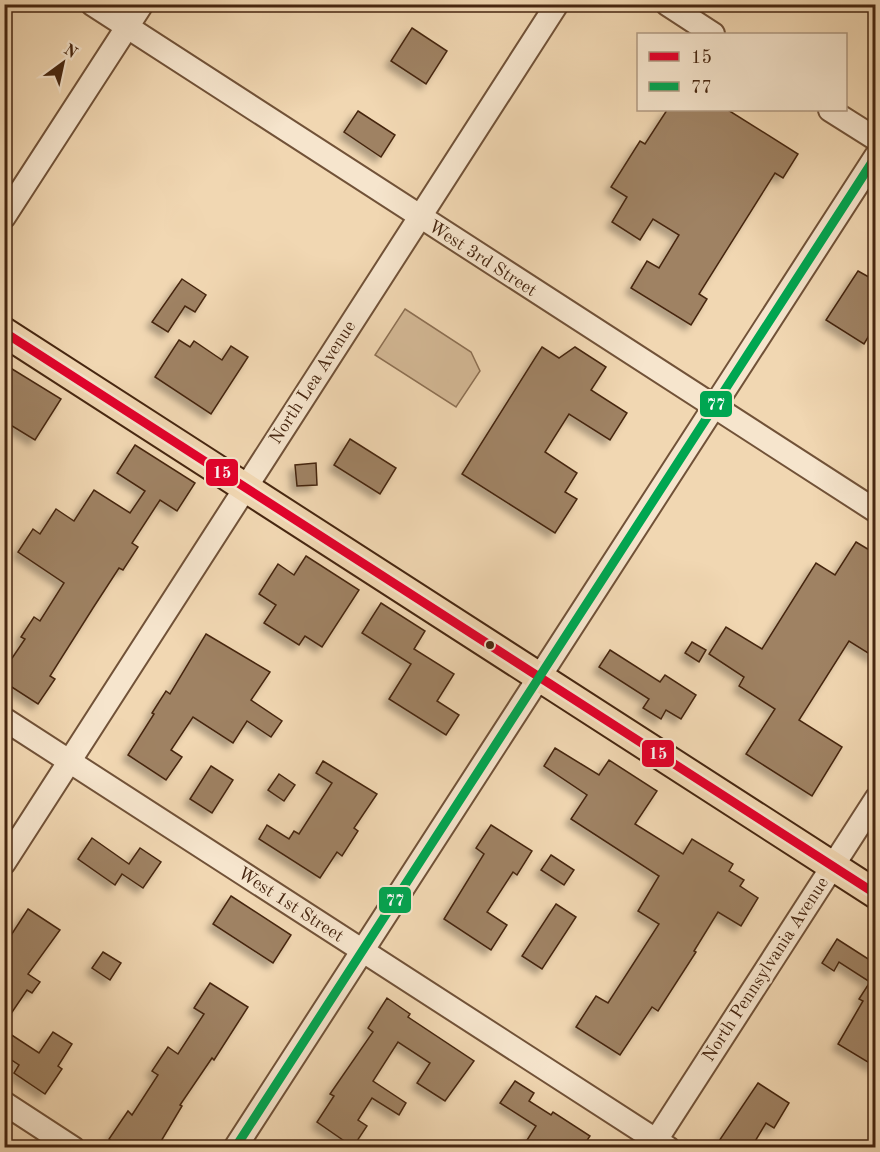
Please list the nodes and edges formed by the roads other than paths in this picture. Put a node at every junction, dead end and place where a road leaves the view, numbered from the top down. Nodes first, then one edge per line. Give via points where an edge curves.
1 (92, 4) edge
2 (142, 4) edge
3 (557, 4) edge
4 (667, 4) edge
5 (127, 27) junction
6 (711, 33) edge
7 (832, 111) edge
8 (876, 139) edge
9 (876, 156) edge
10 (4, 217) edge
11 (419, 217) junction
12 (4, 332) edge
13 (713, 407) junction
14 (245, 487) junction
15 (876, 511) edge
16 (539, 676) junction
17 (4, 719) edge
18 (70, 761) junction
19 (876, 799) edge
20 (4, 863) edge
21 (831, 866) junction
22 (876, 894) edge
23 (363, 951) junction
24 (4, 1103) edge
25 (658, 1145) edge
26 (73, 1148) edge
27 (235, 1148) edge

1 - 5 street, West 3rd Street
2 - 5 street
3 - 11 street, North Lea Avenue
4 - 6 street
5 - 10 street
5 - 11 street, West 3rd Street
7 - 8 street
9 - 13 street
11 - 13 street, West 3rd Street
11 - 14 street, North Lea Avenue
12 - 14 main road
13 - 15 street, West 3rd Street
13 - 16 street
14 - 16 main road
14 - 18 street, North Lea Avenue
16 - 21 main road
16 - 23 street
17 - 18 street, West 1st Street
18 - 20 street, North Lea Avenue
18 - 23 street, West 1st Street
19 - 21 street, North Pennsylvania Avenue
21 - 22 main road
21 - 25 street, North Pennsylvania Avenue
23 - 25 street, West 1st Street
23 - 27 street
24 - 26 street

